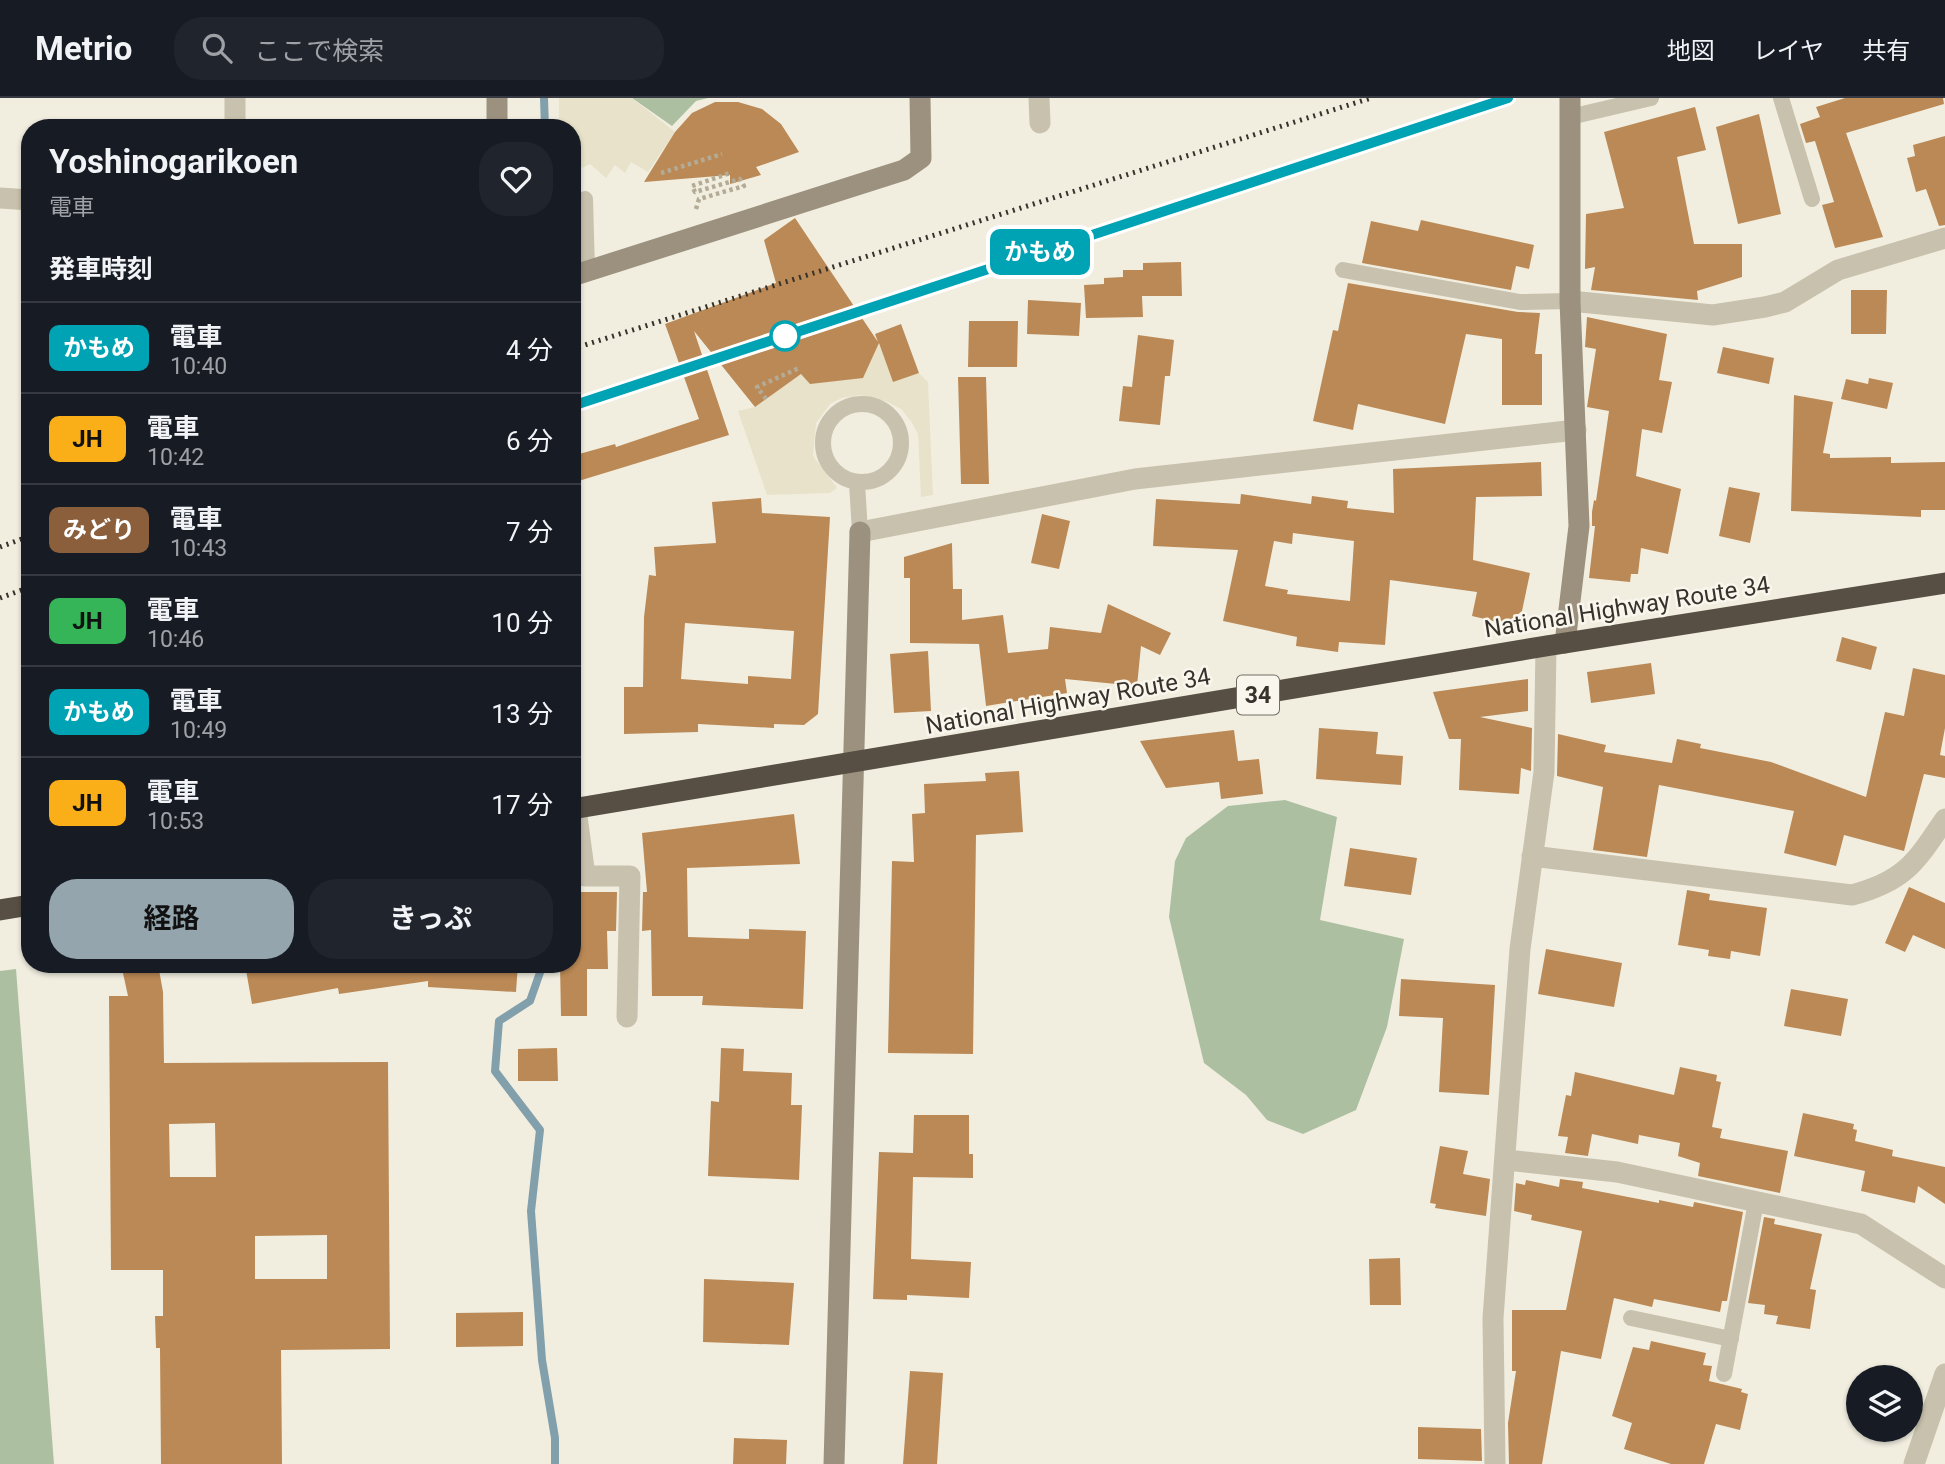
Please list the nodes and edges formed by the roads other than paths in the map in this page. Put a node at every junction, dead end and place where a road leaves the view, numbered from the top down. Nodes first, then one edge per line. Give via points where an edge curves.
1 (235, 98) edge
2 (497, 98) edge
3 (920, 98) edge
4 (1039, 98) edge
5 (1651, 98) edge
6 (1782, 98) edge
7 (1570, 108) edge
8 (235, 119) edge
9 (497, 119) edge
10 (1040, 123) dead end
11 (0, 198) edge
12 (21, 199) edge
13 (585, 199) dead end
14 (1812, 199) dead end
15 (1945, 238) edge
16 (581, 248) edge
17 (1343, 270) dead end
18 (581, 272) edge
19 (1570, 301) junction
20 (1576, 430) junction
21 (857, 483) junction
22 (860, 533) junction
23 (1945, 583) edge
24 (1556, 645) junction
25 (852, 765) junction
26 (581, 808) edge
27 (1945, 819) edge
28 (581, 852) edge
29 (1532, 856) junction
30 (21, 906) edge
31 (0, 910) edge
32 (627, 1017) dead end
33 (1507, 1160) junction
34 (1756, 1202) junction
35 (1945, 1278) edge
36 (1631, 1318) dead end
37 (1731, 1339) junction
38 (1724, 1374) dead end
39 (1945, 1374) edge
40 (834, 1464) edge
41 (1495, 1464) edge
42 (1914, 1464) edge

1 - 8 street
2 - 9 street
3 - 18 street via 921,158 904,170
4 - 10 street
5 - 7 lane
6 - 14 lane
7 - 19 street
11 - 12 street
13 - 16 lane
15 - 19 street via 1838,270 1785,302 1766,307 1713,315
17 - 19 lane via 1520,302
19 - 20 street
20 - 22 street via 1135,479
20 - 24 street via 1579,526
21 - 21 lane via 835,472 823,450 827,426 844,408 870,404 882,409 900,429 900,456 884,477
21 - 22 lane
22 - 25 street
23 - 24 highway, National Highway Route 34 / 34
24 - 25 highway, National Highway Route 34 / 34
24 - 29 street
25 - 26 highway, National Highway Route 34 / 34
25 - 40 street
27 - 29 street via 1905,873 1853,895
28 - 32 street via 585,876 629,876
29 - 33 street via 1520,949
30 - 31 highway
33 - 34 street via 1617,1172
33 - 41 street via 1493,1318
34 - 35 street via 1861,1224
34 - 37 lane
36 - 37 lane
37 - 38 lane
39 - 42 street

